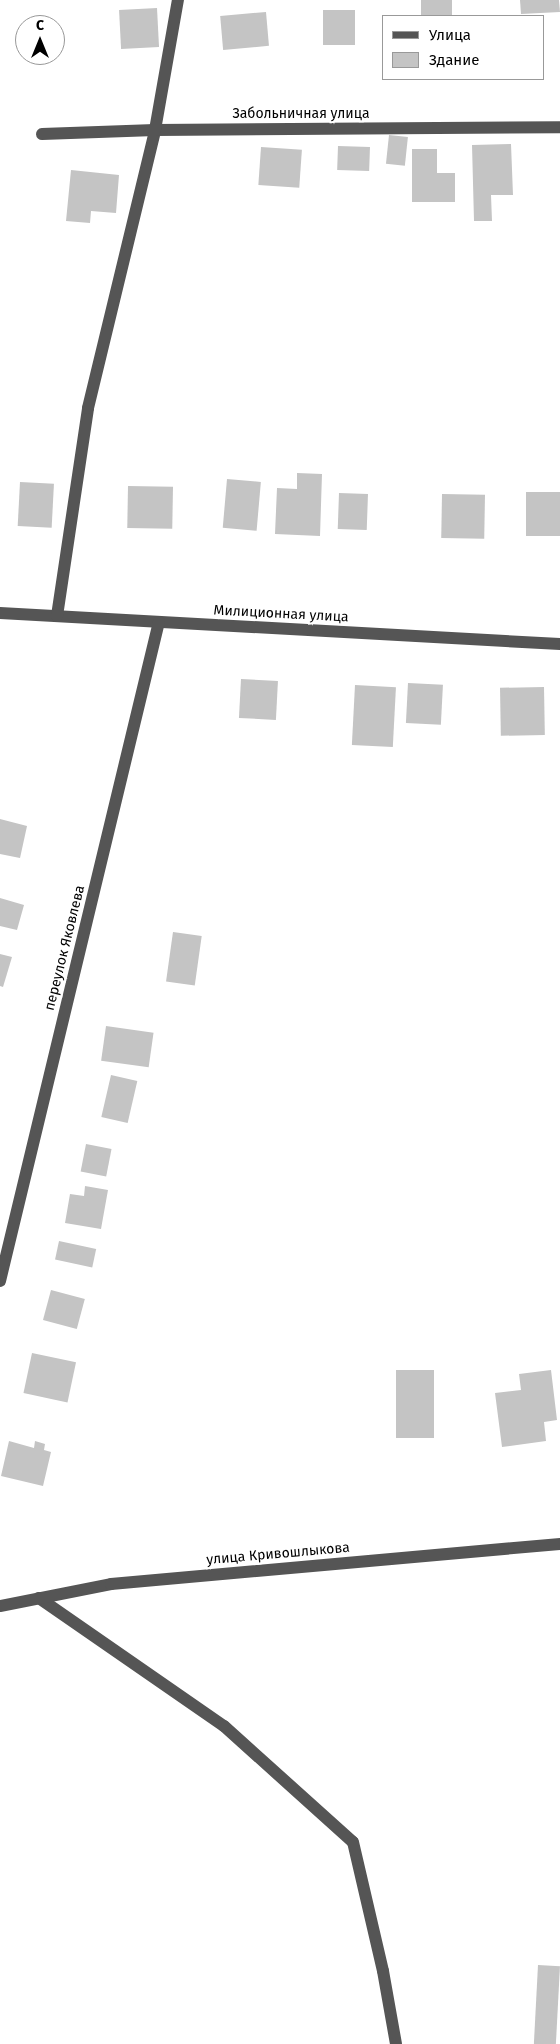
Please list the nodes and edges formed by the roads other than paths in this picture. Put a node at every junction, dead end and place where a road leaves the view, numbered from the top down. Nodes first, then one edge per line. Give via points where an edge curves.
1 (178, 0) edge
2 (560, 127) edge
3 (155, 130) junction
4 (42, 134) dead end
5 (0, 613) edge
6 (57, 616) junction
7 (160, 622) junction
8 (560, 644) edge
9 (0, 1281) edge
10 (560, 1544) edge
11 (39, 1598) junction
12 (0, 1606) edge
13 (396, 2044) edge

1 - 3 street
2 - 3 street, Забольничная улица
3 - 4 street, Забольничная улица
3 - 6 street via 88,408
5 - 6 street, Милиционная улица
6 - 7 street, Милиционная улица
7 - 8 street, Милиционная улица
7 - 9 street, переулок Яковлева
10 - 11 street, улица Кривошлыкова via 111,1584
11 - 12 street, улица Кривошлыкова
11 - 13 street via 224,1726 353,1842

